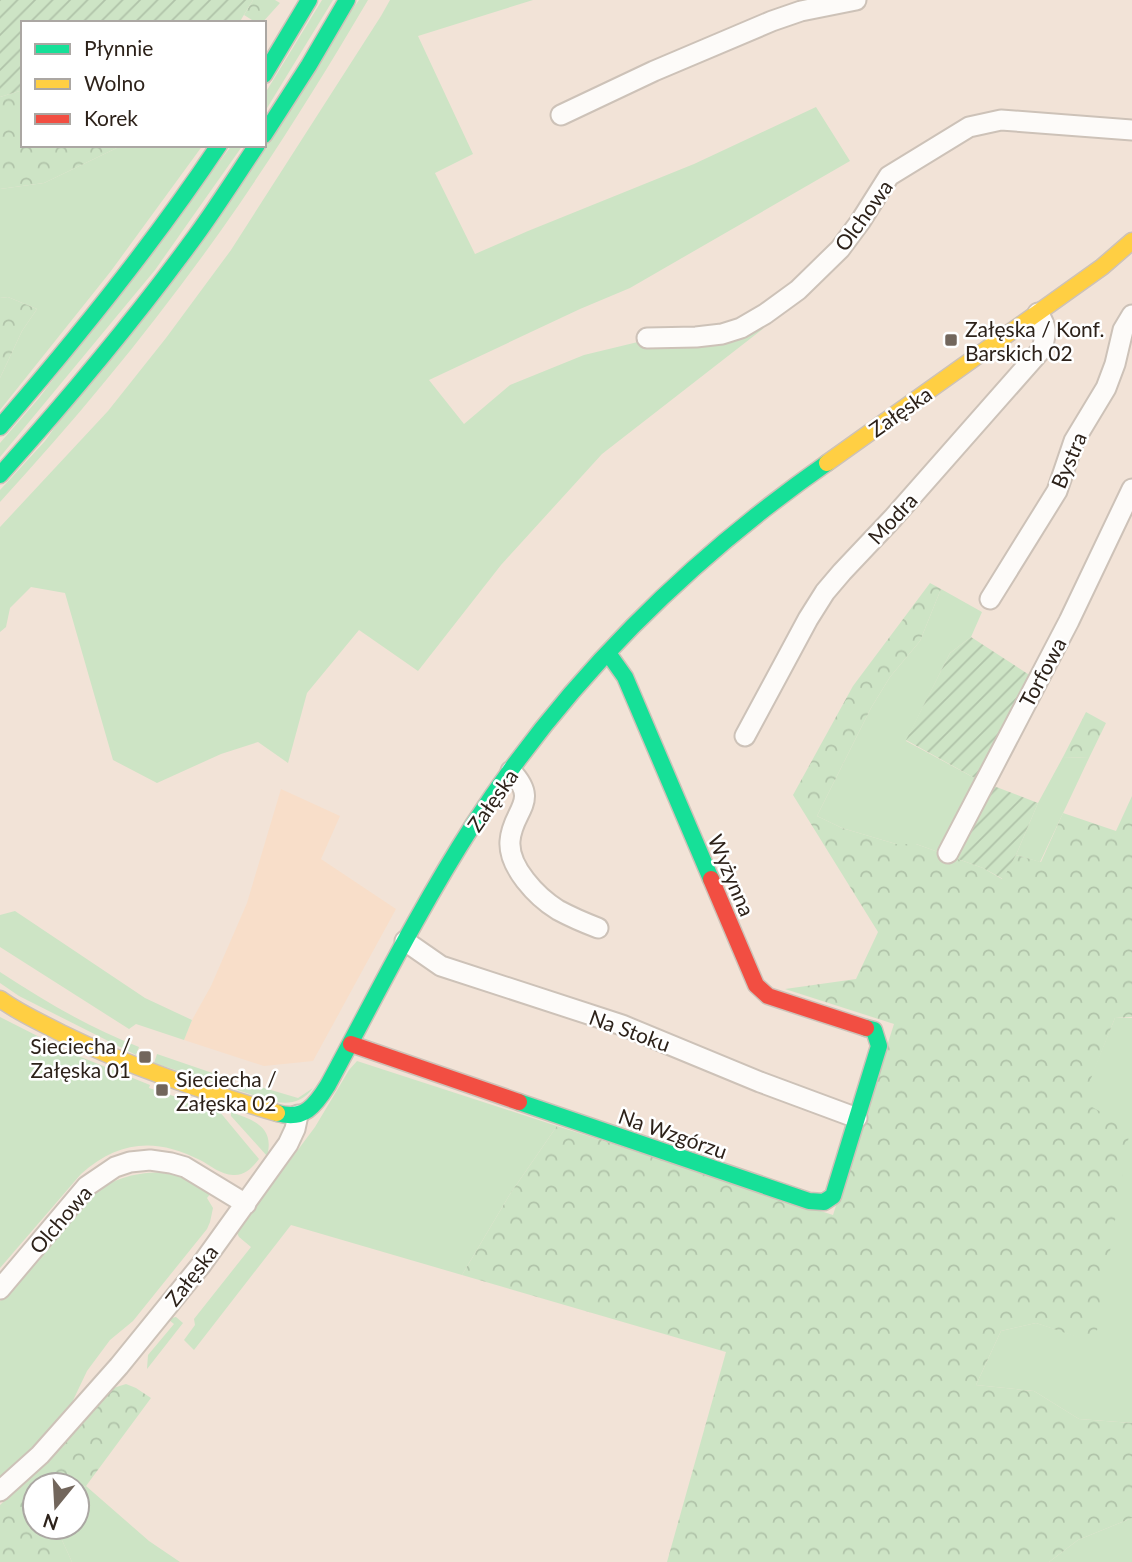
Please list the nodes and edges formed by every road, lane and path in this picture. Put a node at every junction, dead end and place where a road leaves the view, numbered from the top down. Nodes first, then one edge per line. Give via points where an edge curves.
1 (309, 0) edge
2 (347, 0) edge
3 (856, 0) edge
4 (266, 72) edge
5 (561, 115) dead end
6 (1132, 130) edge
7 (266, 132) edge
8 (218, 147) edge
9 (256, 147) edge
10 (1132, 241) edge
11 (1038, 313) junction
12 (1132, 315) edge
13 (647, 338) dead end
14 (0, 427) edge
15 (0, 475) edge
16 (1132, 489) edge
17 (990, 599) dead end
18 (608, 653) junction
19 (745, 736) dead end
20 (511, 771) junction
21 (948, 853) dead end
22 (598, 928) dead end
23 (405, 941) junction
24 (3, 1003) edge
25 (351, 1044) junction
26 (879, 1046) joint
27 (298, 1115) junction
28 (858, 1118) junction
29 (246, 1204) junction
30 (0, 1289) edge
31 (0, 1491) edge

1 - 4 street
2 - 7 street
3 - 5 street via 772,21
6 - 13 street, Olchowa via 1021,120 970,127 889,176 840,249 765,314 722,334
8 - 14 street via 75,340
9 - 15 street via 146,301
10 - 11 street, Załęska
11 - 18 street, Załęska via 773,501 699,563
11 - 19 street, Modra via 1046,329 1042,349 825,592
12 - 17 street, Bystra via 1123,330 1107,388 1074,442 1057,491
16 - 21 street, Torfowa
18 - 20 street, Załęska
18 - 26 street, Wyżynna via 625,677 756,985 768,996 874,1030
20 - 22 street via 525,793 510,836 515,865 556,909
20 - 23 street, Załęska via 452,859
23 - 25 street, Załęska
23 - 28 street, Na Stoku via 441,967 622,1025
24 - 27 street via 139,1069 282,1115
25 - 27 street, Załęska via 316,1105
25 - 28 street, Na Wzgórzu via 809,1201 824,1202 833,1196
26 - 28 street, Na Wzgórzu
27 - 29 street, Załęska via 288,1144
29 - 30 street, Olchowa via 185,1167 149,1160 115,1167 87,1186
29 - 31 street, Załęska via 86,1404

